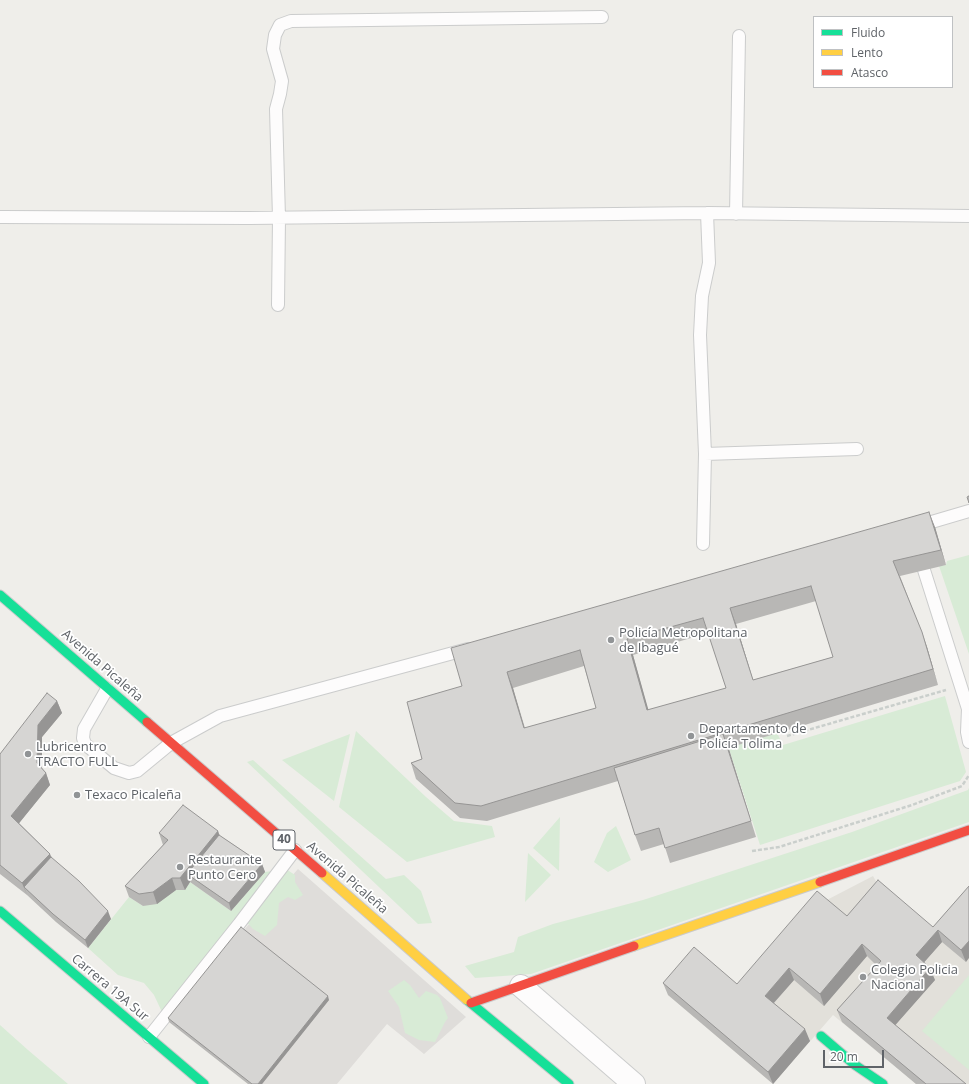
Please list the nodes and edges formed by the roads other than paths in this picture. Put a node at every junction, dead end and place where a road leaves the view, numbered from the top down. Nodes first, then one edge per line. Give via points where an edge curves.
1 (602, 17) dead end
2 (739, 36) dead end
3 (706, 213) junction
4 (736, 214) junction
5 (969, 216) edge
6 (0, 217) edge
7 (279, 218) junction
8 (278, 305) dead end
9 (858, 449) dead end
10 (704, 454) junction
11 (969, 511) edge
12 (911, 534) edge
13 (703, 544) dead end
14 (924, 570) edge
15 (0, 596) edge
16 (479, 646) edge
17 (107, 689) junction
18 (968, 709) edge
19 (969, 742) edge
20 (171, 743) junction
21 (969, 830) edge
22 (295, 850) junction
23 (0, 911) edge
24 (521, 986) junction
25 (471, 1003) junction
26 (821, 1036) dead end
27 (149, 1037) junction
28 (204, 1084) edge
29 (569, 1084) edge
30 (634, 1084) edge
31 (883, 1084) edge

1 - 7 lane via 291,21 280,25 273,49 282,81 276,109
2 - 4 lane
3 - 4 lane
3 - 7 lane
3 - 10 lane via 709,263 702,296 700,335
4 - 5 lane
6 - 7 lane
7 - 8 lane
9 - 10 lane
10 - 13 lane
11 - 12 lane via 909,528
14 - 18 lane
15 - 17 street, Avenida Picaleña / 40
16 - 20 lane via 220,716
17 - 20 street, Avenida Picaleña / 40
17 - 20 lane via 84,729 85,744 114,768 129,773 137,771
18 - 19 lane via 966,732
20 - 22 street, Avenida Picaleña / 40
21 - 24 street
22 - 25 street, Avenida Picaleña / 40
22 - 27 lane
23 - 27 street, Carrera 19A Sur
24 - 25 street
24 - 30 street
25 - 29 street, Avenida Picaleña / 40
26 - 31 street via 855,1065
27 - 28 street, Carrera 19A Sur

